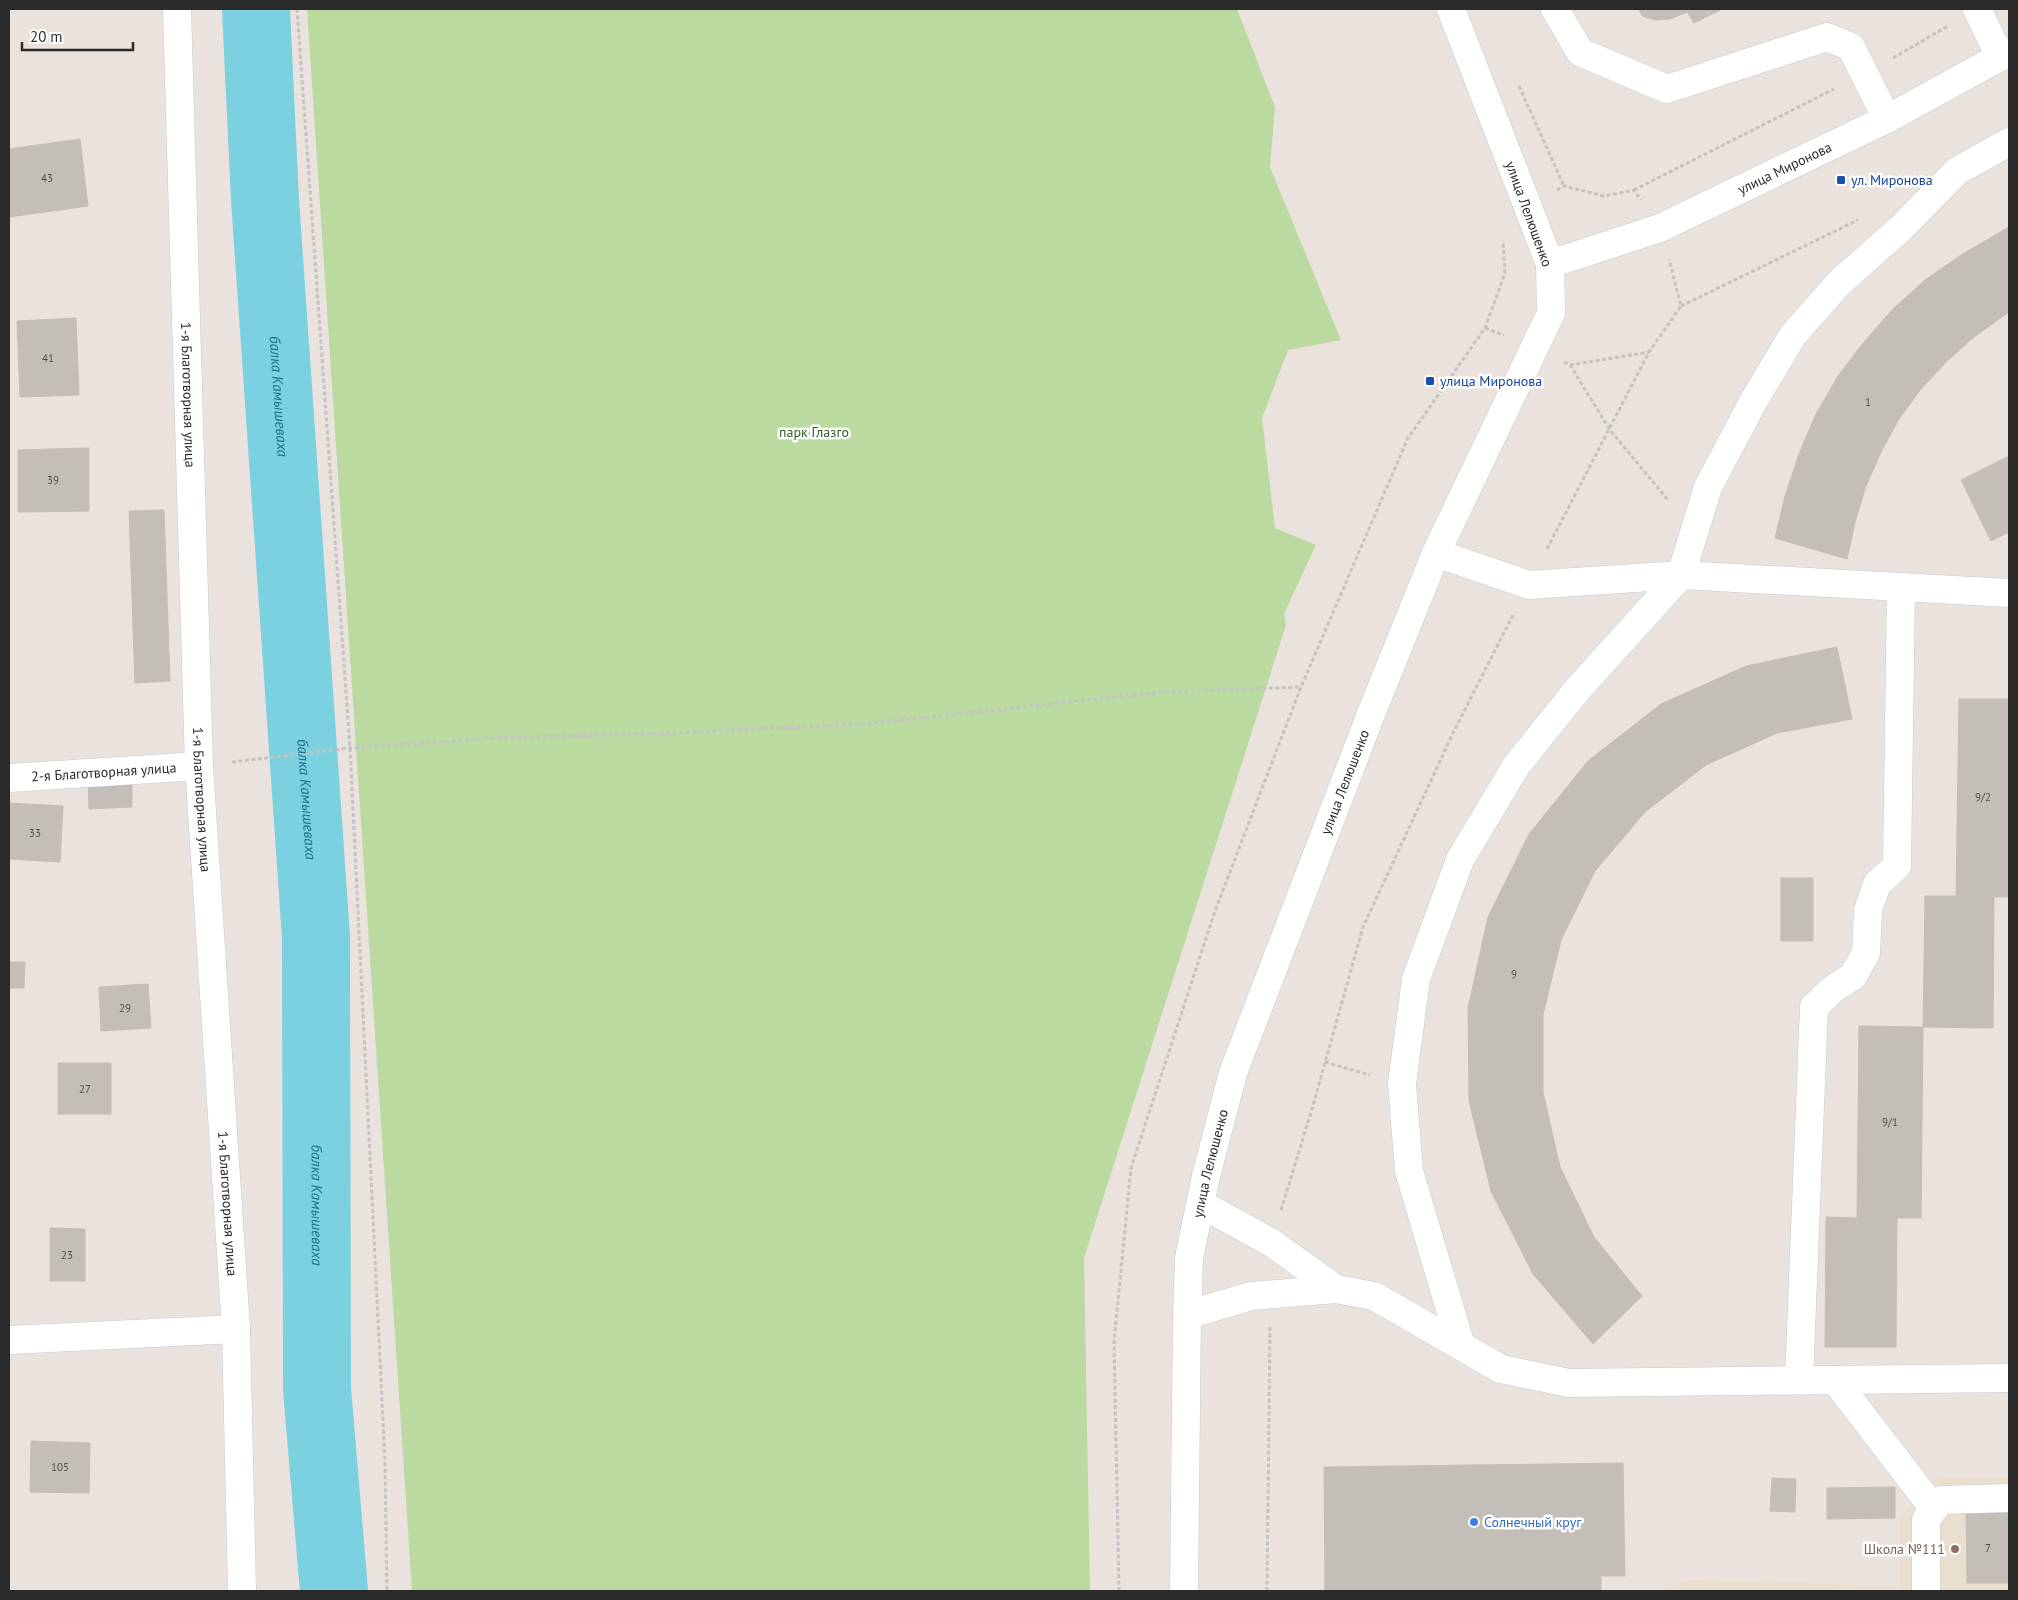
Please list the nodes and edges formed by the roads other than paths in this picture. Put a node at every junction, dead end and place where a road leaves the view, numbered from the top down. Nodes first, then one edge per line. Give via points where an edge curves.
1 (176, 9) edge
2 (1452, 9) edge
3 (1555, 9) edge
4 (1978, 9) edge
5 (2004, 54) edge
6 (1887, 119) junction
7 (2009, 142) edge
8 (1550, 264) junction
9 (1436, 553) junction
10 (1681, 575) junction
11 (1901, 588) junction
12 (2009, 593) edge
13 (199, 766) junction
14 (9, 778) edge
15 (1201, 1204) junction
16 (1336, 1289) junction
17 (1187, 1315) junction
18 (236, 1329) junction
19 (9, 1340) edge
20 (1461, 1346) junction
21 (2009, 1378) edge
22 (1799, 1380) junction
23 (1835, 1380) junction
24 (2009, 1498) edge
25 (1934, 1509) junction
26 (242, 1591) edge
27 (1184, 1591) edge
28 (1926, 1591) edge

1 - 13 street, 1-я Благотворная улица
2 - 8 street, улица Лелюшенко
3 - 6 street via 1580,52 1667,89 1827,37 1851,47
4 - 5 street
5 - 6 street, улица Миронова
6 - 8 street, улица Миронова via 1660,228
7 - 10 street via 1957,171 1900,229 1840,282 1793,335 1708,487
8 - 9 street, улица Лелюшенко via 1551,313
9 - 10 street via 1529,585
9 - 15 street, улица Лелюшенко via 1234,1073
10 - 11 street
10 - 20 street via 1577,690 1516,766 1460,860 1416,978 1402,1084 1409,1171
11 - 12 street
11 - 22 street via 1897,866 1877,884 1868,910 1866,953 1853,976 1814,1007
13 - 14 street, 2-я Благотворная улица
13 - 18 street, 1-я Благотворная улица
15 - 16 street via 1272,1243
15 - 17 street, улица Лелюшенко via 1190,1258
16 - 17 street via 1251,1296
16 - 20 street via 1374,1296
17 - 27 street, улица Лелюшенко
18 - 19 street
18 - 26 street, 1-я Благотворная улица
20 - 22 street via 1501,1369 1568,1383
21 - 23 street
22 - 23 street
23 - 25 street
24 - 25 street via 1940,1500
25 - 28 street via 1926,1519

